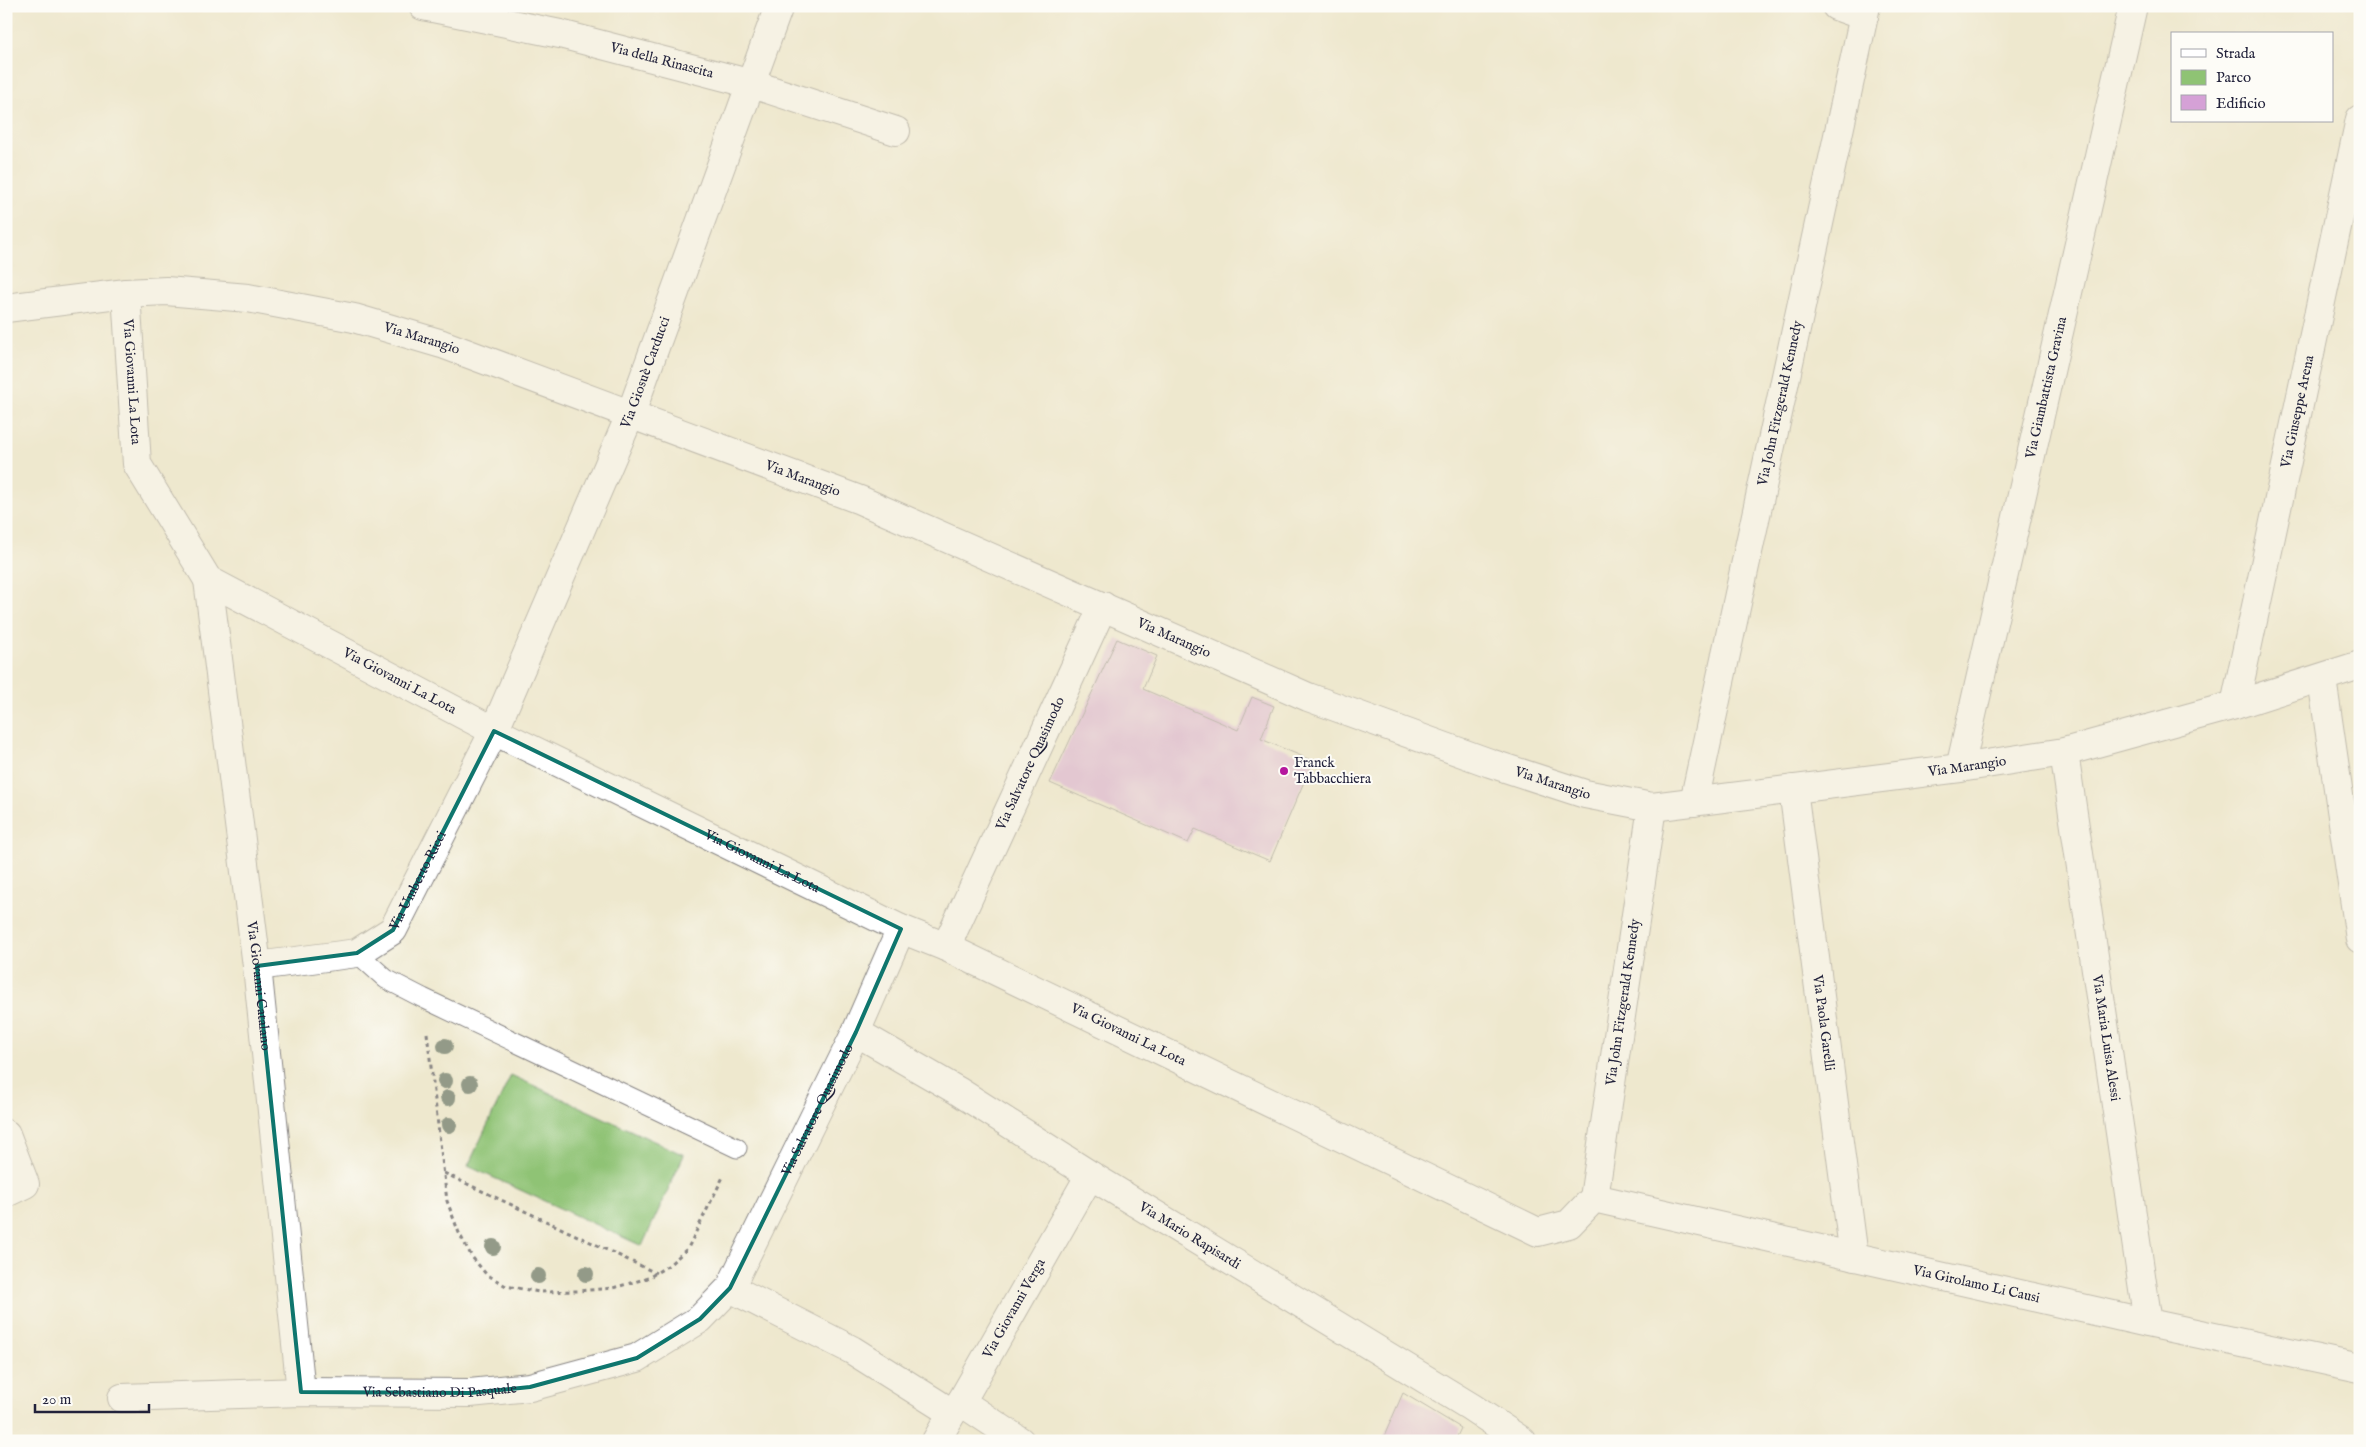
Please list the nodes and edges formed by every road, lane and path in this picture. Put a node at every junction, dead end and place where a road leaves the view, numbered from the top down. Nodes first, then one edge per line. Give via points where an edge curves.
1 (423, 6) edge
2 (779, 6) edge
3 (1836, 6) edge
4 (2133, 6) edge
5 (1865, 11) edge
6 (752, 84) junction
7 (2360, 119) edge
8 (896, 131) dead end
9 (126, 293) junction
10 (6, 308) edge
11 (632, 413) junction
12 (208, 580) junction
13 (1103, 606) junction
14 (2360, 665) edge
15 (2322, 679) junction
16 (2235, 705) junction
17 (494, 731) junction
18 (2064, 752) junction
19 (1960, 768) junction
20 (1793, 789) junction
21 (1694, 802) junction
22 (1652, 807) junction
23 (901, 929) junction
24 (2360, 939) edge
25 (946, 947) junction
26 (357, 952) junction
27 (257, 966) junction
28 (423, 998) junction
29 (856, 1032) junction
30 (6, 1134) edge
31 (737, 1148) joint
32 (444, 1172) junction
33 (1090, 1175) junction
34 (16, 1188) edge
35 (1594, 1198) junction
36 (1854, 1256) junction
37 (656, 1273) junction
38 (730, 1288) junction
39 (2148, 1323) junction
40 (2360, 1368) edge
41 (301, 1392) junction
42 (122, 1398) dead end
43 (956, 1407) junction
44 (936, 1441) edge
45 (1020, 1441) edge
46 (1522, 1441) edge

1 - 6 street, Via della Rinascita via 560,34
2 - 6 street, Via Giosuè Carducci
3 - 5 street
4 - 19 street, Via Giambattista Gravina
5 - 21 street, Via John Fitzgerald Kennedy
6 - 8 street, Via della Rinascita
6 - 11 street, Via Giosuè Carducci
7 - 16 street, Via Giuseppe Arena
9 - 10 street, Via Marangio
9 - 11 street, Via Marangio via 166,291 248,298 354,318 442,344
9 - 12 street, Via Giovanni La Lota via 137,464
11 - 13 street, Via Marangio via 860,500
11 - 17 street, Via Giosuè Carducci
12 - 17 street, Via Giovanni La Lota
12 - 27 street, Via Giovanni Catalano
13 - 22 street, Via Marangio via 1308,697 1577,791
13 - 25 street, Via Salvatore Quasimodo
14 - 15 street, Via Marangio
15 - 16 street, Via Marangio
15 - 24 street
16 - 18 street, Via Marangio
17 - 23 street, Via Giovanni La Lota
17 - 26 street, Via Umberto Ricci via 393,930
18 - 19 street, Via Marangio
18 - 39 street, Via Maria Luisa Alessi
19 - 20 street, Via Marangio
20 - 21 street, Via Marangio
20 - 36 street, Via Paola Garelli
21 - 22 street, Via Marangio
22 - 35 street, Via John Fitzgerald Kennedy
23 - 25 street, Via Giovanni La Lota
23 - 29 street, Via Salvatore Quasimodo
25 - 35 street, Via Giovanni La Lota via 1538,1232 1569,1224
26 - 27 street, Via Umberto Ricci
26 - 28 lane via 386,979
27 - 41 street, Via Giovanni Catalano
28 - 31 lane
28 - 32 path
29 - 33 street, Via Mario Rapisardi via 958,1091
29 - 38 street, Via Salvatore Quasimodo
30 - 34 street
31 - 37 path via 688,1248
32 - 37 path
32 - 37 path via 447,1201 472,1257 486,1274 506,1286 539,1292 613,1288
33 - 43 street, Via Giovanni Verga
33 - 46 street, Via Mario Rapisardi
35 - 36 street, Via Girolamo Li Causi
36 - 39 street, Via Girolamo Li Causi
38 - 41 street, Via Sebastiano Di Pasquale via 700,1319 637,1358 530,1387 470,1393
38 - 43 street
39 - 40 street, Via Girolamo Li Causi
41 - 42 street, Via Sebastiano Di Pasquale
43 - 44 street, Via Giovanni Verga
43 - 45 street

